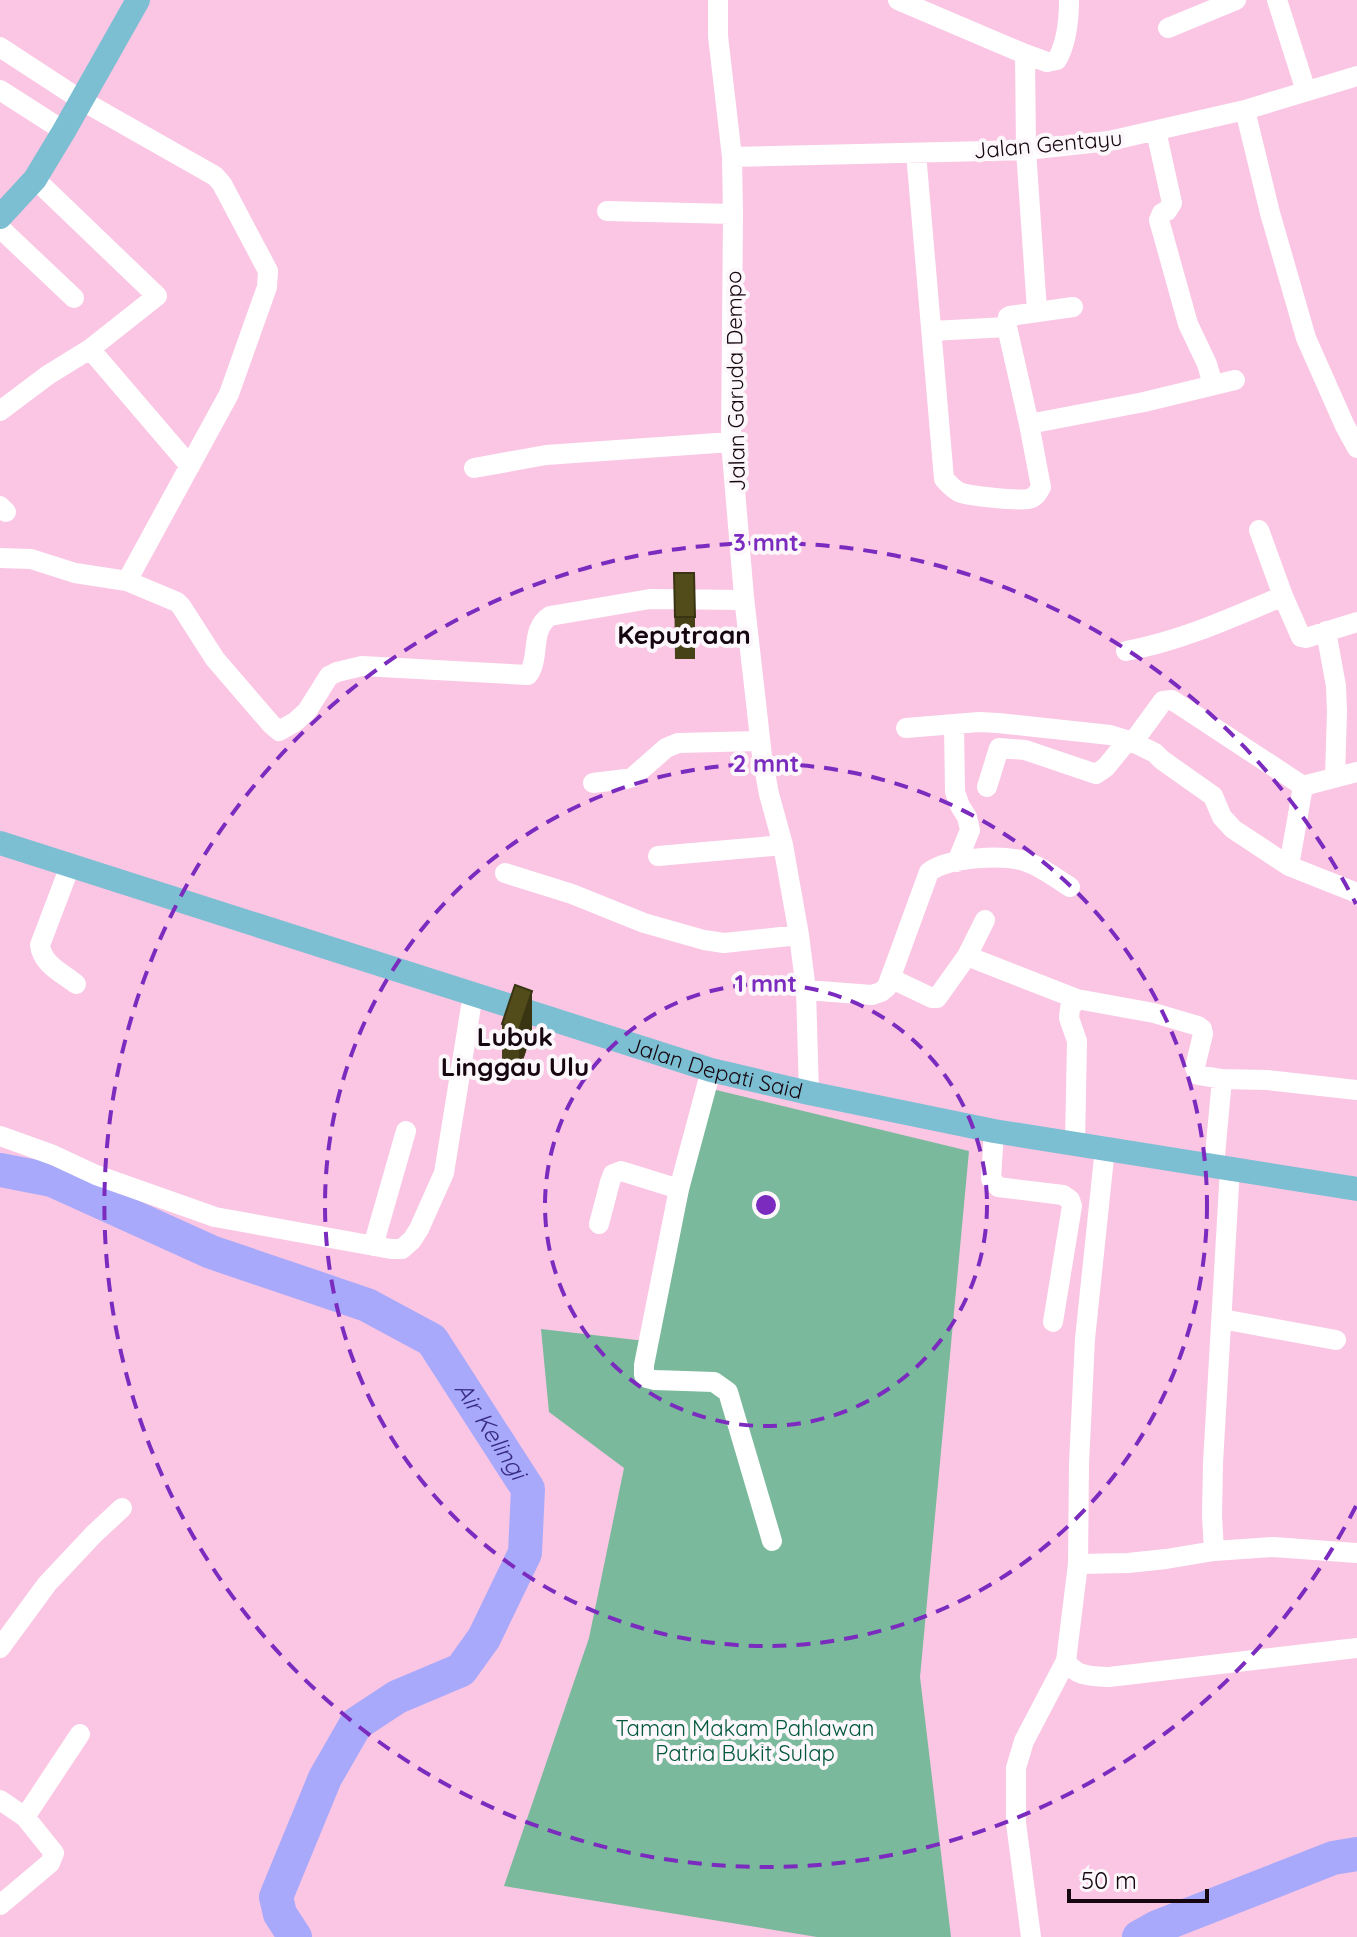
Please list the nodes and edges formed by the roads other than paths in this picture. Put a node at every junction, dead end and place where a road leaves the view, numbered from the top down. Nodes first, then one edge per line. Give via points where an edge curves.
1 (138, 0) edge
2 (718, 0) edge
3 (898, 0) edge
4 (1069, 0) edge
5 (1236, 0) edge
6 (1277, 0) edge
7 (1168, 28) dead end
8 (0, 47) edge
9 (1025, 54) junction
10 (1357, 76) edge
11 (0, 90) edge
12 (1306, 91) junction
13 (81, 100) junction
14 (1245, 110) junction
15 (64, 131) junction
16 (1156, 131) junction
17 (1026, 150) junction
18 (916, 153) junction
19 (732, 157) junction
20 (35, 179) junction
21 (607, 211) dead end
22 (733, 214) junction
23 (0, 217) edge
24 (0, 228) edge
25 (74, 298) dead end
26 (1073, 307) dead end
27 (1037, 311) junction
28 (1007, 327) junction
29 (932, 331) junction
30 (90, 349) junction
31 (1235, 380) dead end
32 (1213, 385) junction
33 (0, 411) edge
34 (1029, 424) junction
35 (731, 442) junction
36 (1357, 448) edge
37 (190, 466) junction
38 (474, 468) dead end
39 (1259, 530) dead end
40 (0, 558) edge
41 (127, 581) junction
42 (1283, 596) junction
43 (744, 600) junction
44 (1357, 622) edge
45 (1326, 631) junction
46 (1126, 651) dead end
47 (998, 723) junction
48 (954, 724) junction
49 (906, 728) dead end
50 (759, 741) junction
51 (1130, 741) junction
52 (999, 748) junction
53 (1357, 772) edge
54 (1335, 777) junction
55 (593, 783) dead end
56 (1303, 786) junction
57 (987, 787) dead end
58 (0, 843) edge
59 (783, 845) junction
60 (658, 856) dead end
61 (957, 862) junction
62 (70, 866) junction
63 (1289, 866) junction
64 (505, 873) dead end
65 (1070, 887) dead end
66 (1357, 893) edge
67 (985, 920) dead end
68 (799, 935) junction
69 (967, 956) junction
70 (890, 978) junction
71 (76, 984) dead end
72 (806, 990) junction
73 (473, 994) junction
74 (1077, 999) junction
75 (711, 1070) junction
76 (1222, 1079) junction
77 (1357, 1090) edge
78 (809, 1093) junction
79 (406, 1131) dead end
80 (994, 1131) junction
81 (0, 1136) edge
82 (1075, 1144) junction
83 (1105, 1148) junction
84 (1222, 1167) junction
85 (679, 1189) junction
86 (1357, 1189) edge
87 (599, 1224) dead end
88 (373, 1246) junction
89 (1222, 1319) junction
90 (1053, 1322) dead end
91 (1336, 1340) dead end
92 (122, 1508) dead end
93 (772, 1541) dead end
94 (1214, 1551) junction
95 (1357, 1553) edge
96 (1078, 1564) junction
97 (0, 1648) edge
98 (1357, 1648) edge
99 (1066, 1661) junction
100 (80, 1734) dead end
101 (0, 1800) edge
102 (25, 1817) junction
103 (0, 1905) edge
104 (1031, 1937) edge

1 - 13 main road
2 - 19 street, Jalan Garuda Dempo
3 - 9 street
4 - 9 street via 1057,60
5 - 7 street
6 - 12 street
8 - 13 street
9 - 17 street
10 - 12 street, Jalan Gentayu
11 - 15 street
12 - 14 street, Jalan Gentayu
13 - 15 main road
13 - 37 street via 215,176 268,271 238,371
14 - 16 street, Jalan Gentayu
14 - 36 street via 1306,338
15 - 20 main road
16 - 17 street, Jalan Gentayu
16 - 32 street via 1172,203 1159,220 1188,324
17 - 18 street, Jalan Gentayu
17 - 27 street
18 - 19 street, Jalan Gentayu
18 - 29 street
19 - 22 street, Jalan Garuda Dempo
20 - 23 main road
20 - 30 street via 157,296
21 - 22 street
22 - 35 street, Jalan Garuda Dempo
24 - 25 street
26 - 27 street
27 - 28 street via 1010,316
28 - 29 street
28 - 34 street
29 - 34 street via 944,479 950,486 972,496 1030,499 1038,493
30 - 33 street
30 - 37 street
31 - 32 street
32 - 34 street
35 - 38 street via 546,455
35 - 43 street, Jalan Garuda Dempo
37 - 41 street
39 - 42 street
40 - 41 street via 31,559
41 - 43 street via 181,606 215,659 279,731 307,711 329,676 348,668 528,675 538,628 550,616 650,599
42 - 45 street via 1301,637
42 - 46 street via 1159,645
43 - 50 street, Jalan Garuda Dempo
44 - 45 street
45 - 54 street via 1336,699
47 - 48 street
47 - 51 street
47 - 52 street
48 - 49 street
48 - 61 street via 955,792 970,830
50 - 55 street via 678,743 633,777
50 - 59 street, Jalan Garuda Dempo
51 - 52 street via 1096,774 1025,750
51 - 56 street via 1163,701 1172,700
51 - 63 street via 1213,796 1225,823
52 - 57 street
53 - 54 street
54 - 56 street
56 - 63 street
58 - 62 main road, Jalan Depati Said
59 - 60 street
59 - 68 street, Jalan Garuda Dempo
61 - 65 street via 1028,862
61 - 70 street via 929,872
62 - 71 street via 40,945 41,956
62 - 73 main road, Jalan Depati Said
63 - 66 street
64 - 68 street via 704,940 724,943
67 - 69 street
68 - 72 street, Jalan Garuda Dempo
69 - 70 street via 937,998
69 - 74 street
70 - 72 street via 887,987 872,995
72 - 78 street, Jalan Garuda Dempo
73 - 75 main road, Jalan Depati Said
73 - 88 street via 444,1173 412,1240 402,1249
74 - 76 street via 1198,1026 1203,1034 1198,1075
74 - 82 street via 1069,1018 1077,1041
75 - 78 main road, Jalan Depati Said
75 - 85 street
76 - 77 street
76 - 84 street
78 - 80 main road, Jalan Depati Said
79 - 88 street
80 - 82 main road, Jalan Depati Said
80 - 90 street via 994,1184 1063,1195 1072,1206
81 - 88 street via 215,1217
82 - 83 main road, Jalan Depati Said
83 - 84 main road, Jalan Depati Said
83 - 96 street via 1085,1339
84 - 86 main road, Jalan Depati Said
84 - 89 street
85 - 87 street via 621,1171 613,1174
85 - 93 street via 644,1375 714,1382 728,1392
89 - 91 street
89 - 94 street via 1213,1463
92 - 97 street via 47,1584
94 - 95 street via 1273,1547
94 - 96 street
96 - 99 street
98 - 99 street via 1109,1677 1083,1676
99 - 104 street via 1024,1741 1016,1768 1016,1823
100 - 102 street
101 - 102 street
102 - 103 street via 51,1847 53,1858

